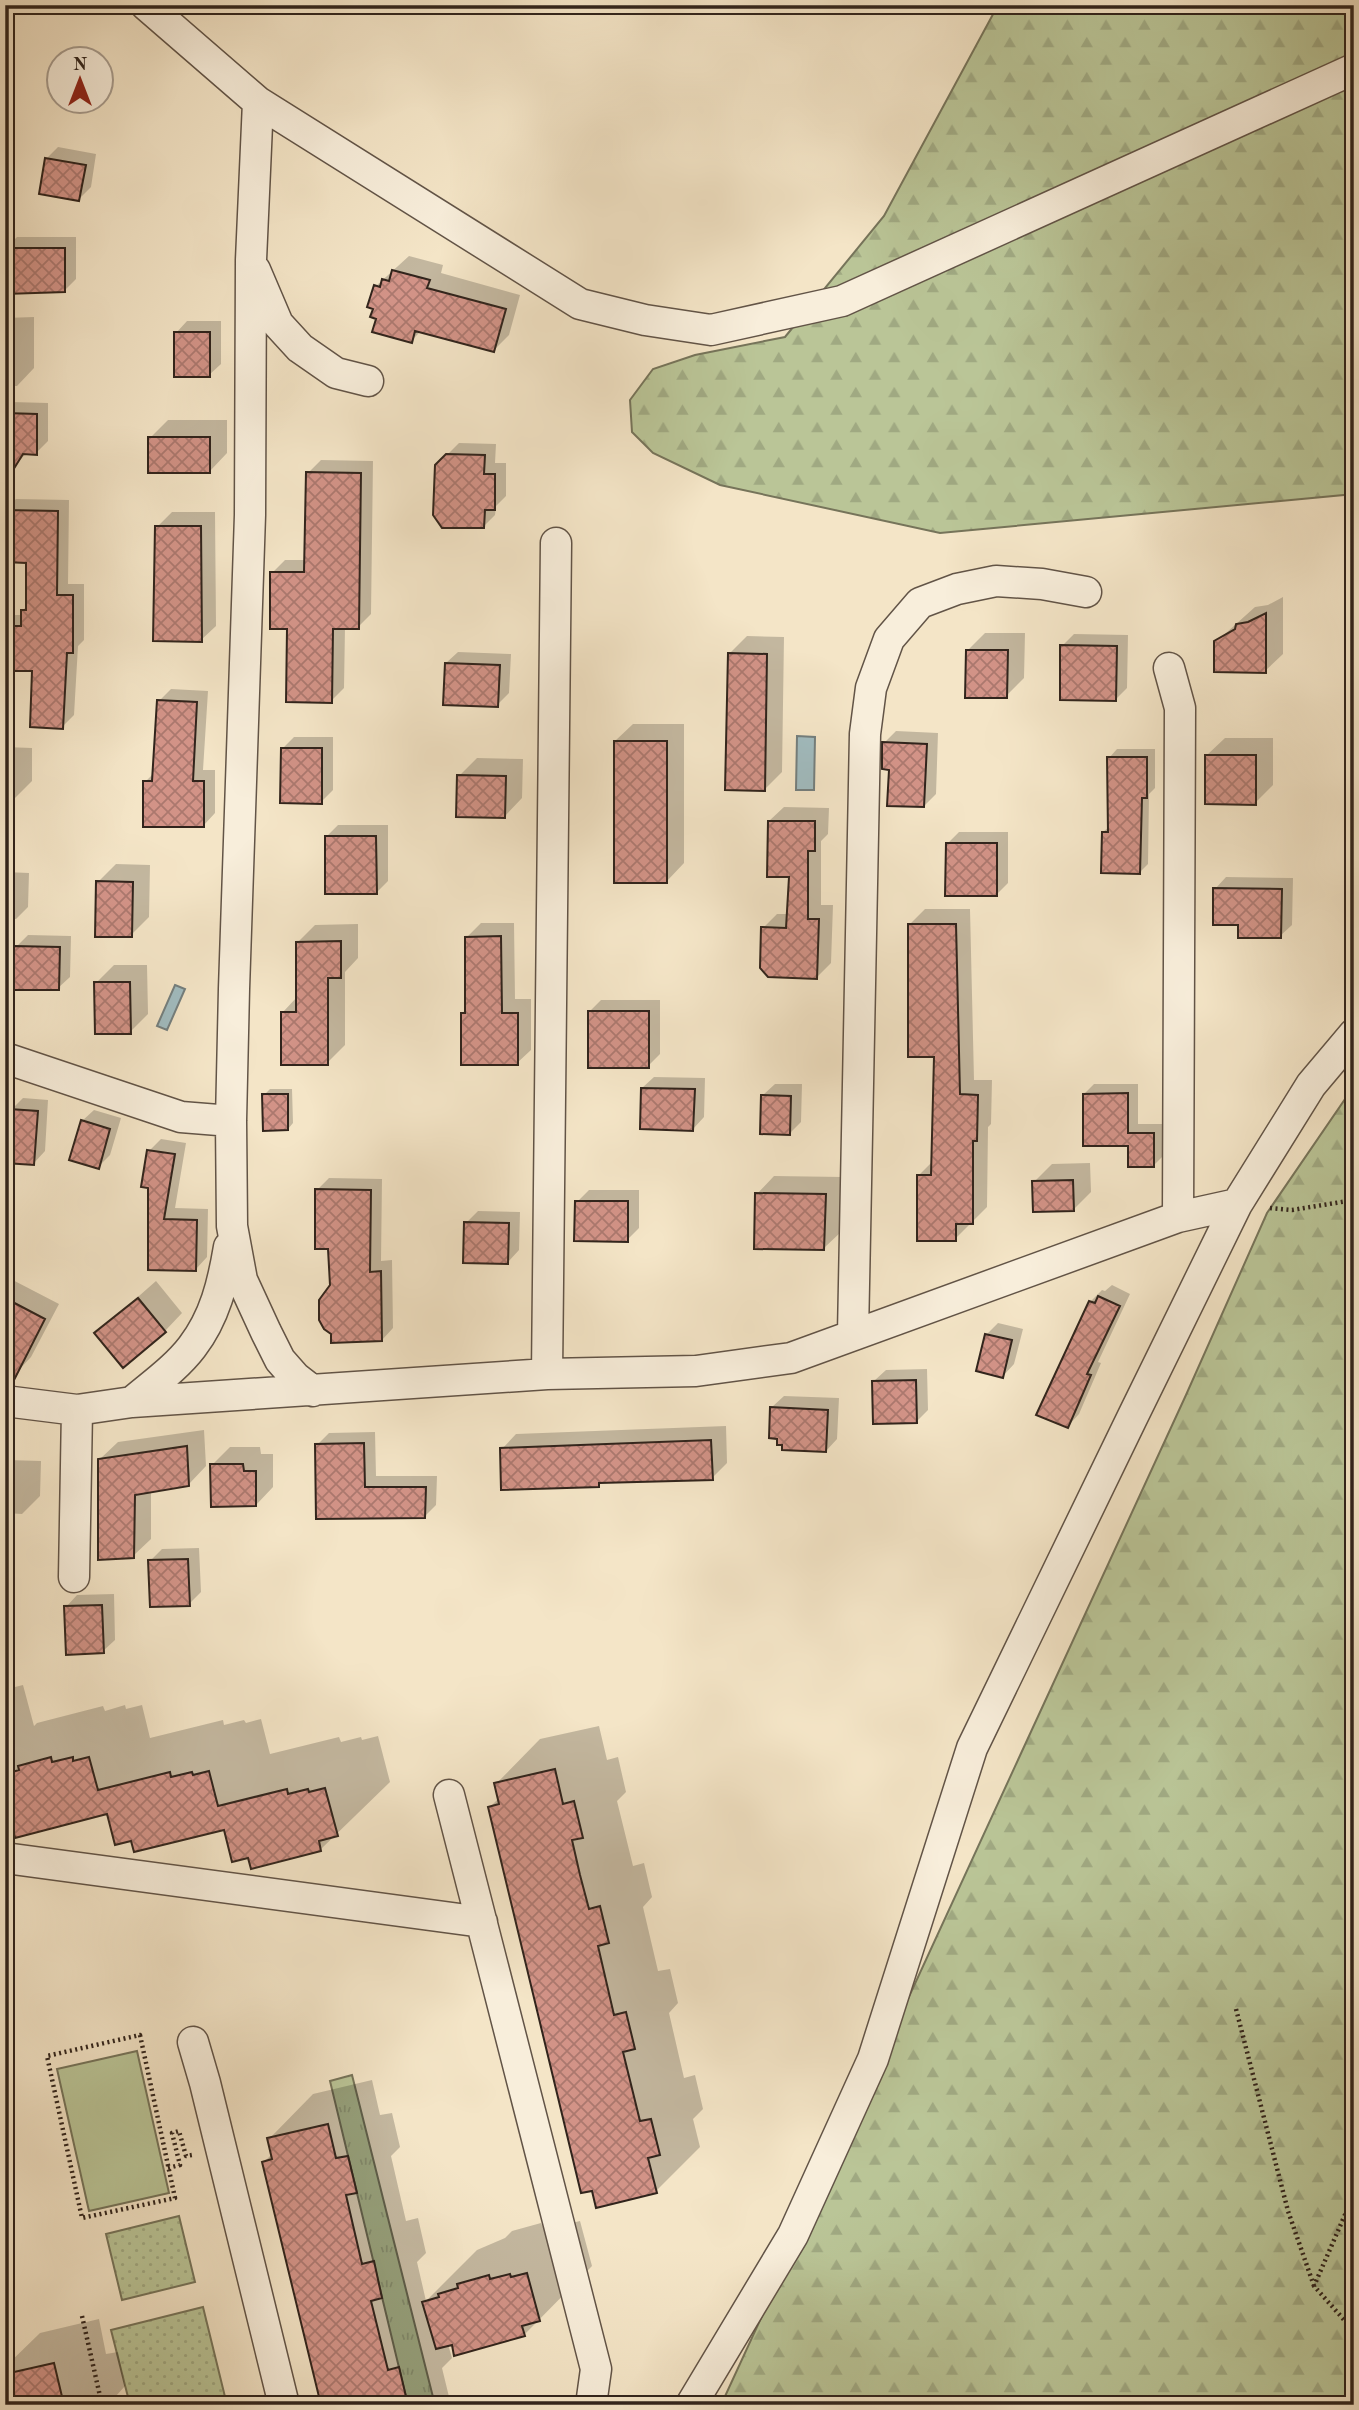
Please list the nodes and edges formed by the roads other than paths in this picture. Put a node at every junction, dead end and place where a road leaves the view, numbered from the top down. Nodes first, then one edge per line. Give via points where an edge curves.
1 (146, 5) edge
2 (1354, 69) edge
3 (258, 102) junction
4 (251, 260) junction
5 (368, 381) dead end
6 (556, 543) dead end
7 (1086, 592) dead end
8 (1169, 668) dead end
9 (1354, 1034) edge
10 (5, 1058) edge
11 (231, 1121) junction
12 (1237, 1204) junction
13 (1178, 1217) junction
14 (232, 1226) junction
15 (853, 1334) junction
16 (547, 1374) junction
17 (313, 1391) junction
18 (5, 1401) edge
19 (132, 1402) junction
20 (77, 1410) junction
21 (74, 1577) dead end
22 (449, 1795) dead end
23 (5, 1858) edge
24 (482, 1922) junction
25 (193, 2042) dead end
26 (284, 2405) edge
27 (591, 2405) edge
28 (691, 2405) edge

1 - 3 street
2 - 3 street via 842,300 711,330 580,304
3 - 4 street
4 - 5 street via 278,324 300,348 336,373
4 - 11 street via 250,515
6 - 16 street
7 - 15 street via 996,581 920,603 889,639 872,688 865,734
8 - 13 street via 1180,708
9 - 12 street via 1311,1085
10 - 11 street via 181,1117
11 - 14 street
12 - 13 street
12 - 28 street via 972,1748 873,2059 799,2223
13 - 15 street
14 - 17 street via 242,1280 275,1351
14 - 19 street via 223,1285 212,1315 192,1348
15 - 16 street via 791,1358 696,1371
16 - 17 street
17 - 19 street
18 - 20 street
19 - 20 street
20 - 21 street
22 - 24 street
23 - 24 street
24 - 27 street via 596,2369
25 - 26 street

